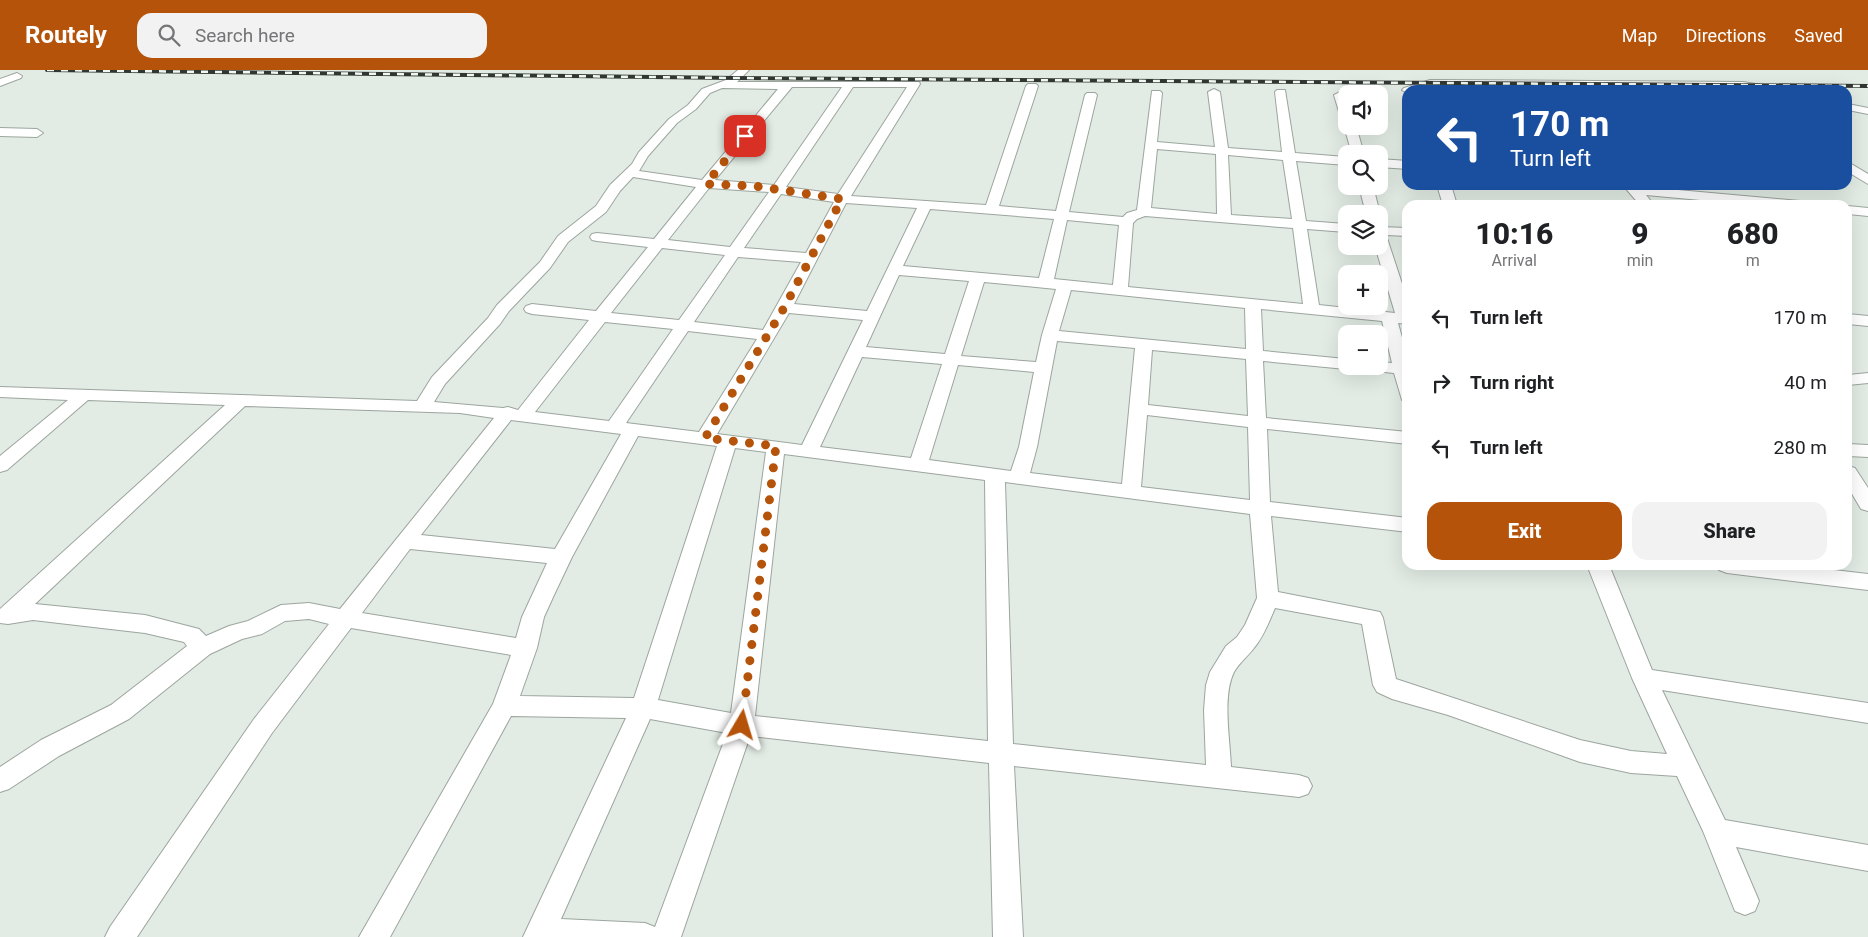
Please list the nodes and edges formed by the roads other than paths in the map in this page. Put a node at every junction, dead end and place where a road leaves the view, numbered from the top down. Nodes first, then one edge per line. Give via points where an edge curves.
1 (744, 70) edge
2 (0, 76) edge
3 (0, 83) edge
4 (720, 85) junction
5 (849, 85) junction
6 (1424, 85) edge
7 (1492, 85) edge
8 (787, 86) junction
9 (1032, 86) dead end
10 (1214, 92) dead end
11 (1281, 92) dead end
12 (1156, 93) dead end
13 (1091, 95) dead end
14 (1852, 107) edge
15 (1868, 111) edge
16 (0, 132) edge
17 (37, 133) dead end
18 (1151, 145) junction
19 (1222, 152) junction
20 (1288, 156) junction
21 (1338, 160) edge
22 (1388, 164) edge
23 (1402, 165) edge
24 (1852, 169) edge
25 (629, 173) junction
26 (1868, 180) edge
27 (706, 184) junction
28 (777, 189) junction
29 (1634, 190) edge
30 (1660, 190) edge
31 (842, 199) junction
32 (1643, 200) edge
33 (1753, 200) edge
34 (925, 205) junction
35 (991, 209) junction
36 (1852, 210) edge
37 (1144, 212) junction
38 (1868, 212) edge
39 (1061, 216) junction
40 (1224, 218) junction
41 (1126, 222) junction
42 (1300, 224) junction
43 (1338, 227) edge
44 (1388, 231) edge
45 (1402, 232) edge
46 (597, 237) dead end
47 (660, 243) junction
48 (733, 252) junction
49 (1384, 255) edge
50 (810, 258) junction
51 (895, 270) junction
52 (978, 277) junction
53 (1045, 283) junction
54 (1065, 285) junction
55 (1120, 290) junction
56 (1253, 303) junction
57 (784, 308) junction
58 (532, 309) dead end
59 (1312, 309) junction
60 (602, 316) junction
61 (872, 316) junction
62 (1400, 318) edge
63 (1852, 319) edge
64 (1868, 321) edge
65 (682, 326) junction
66 (766, 334) junction
67 (1050, 335) junction
68 (1144, 344) junction
69 (855, 351) junction
70 (1256, 355) junction
71 (953, 359) junction
72 (1338, 363) edge
73 (1043, 368) junction
74 (1388, 368) edge
75 (1402, 369) joint
76 (1868, 378) edge
77 (1852, 380) edge
78 (0, 392) edge
79 (84, 395) junction
80 (242, 399) junction
81 (423, 406) junction
82 (1139, 409) junction
83 (516, 414) junction
84 (1258, 424) junction
85 (624, 428) junction
86 (1402, 437) edge
87 (717, 439) junction
88 (776, 446) junction
89 (809, 450) junction
90 (1852, 450) edge
91 (1868, 451) edge
92 (918, 465) junction
93 (0, 466) edge
94 (995, 474) junction
95 (1019, 478) junction
96 (1852, 478) edge
97 (1131, 491) junction
98 (1868, 504) edge
99 (1260, 508) junction
100 (1402, 524) edge
101 (405, 541) junction
102 (561, 557) junction
103 (1600, 570) edge
104 (1768, 570) edge
105 (1868, 582) edge
106 (1268, 598) junction
107 (4, 617) edge
108 (346, 619) junction
109 (202, 648) junction
110 (526, 648) junction
111 (1644, 678) junction
112 (504, 706) junction
113 (644, 708) junction
114 (1868, 713) edge
115 (742, 725) junction
116 (1001, 753) junction
117 (1685, 766) junction
118 (1219, 777) junction
119 (0, 781) edge
120 (1300, 786) dead end
121 (1716, 831) junction
122 (1868, 858) edge
123 (1745, 901) dead end
124 (539, 934) edge
125 (120, 937) edge
126 (374, 937) edge
127 (645, 937) edge
128 (666, 937) edge
129 (1008, 937) edge

1 - 4 street via 730,82
2 - 3 street via 17,76
4 - 8 street
4 - 25 street via 706,91 673,121
5 - 8 street
5 - 28 street
5 - 31 street via 914,84
6 - 7 street
8 - 27 street
9 - 35 street
10 - 19 street
11 - 20 street
12 - 18 street
13 - 39 street
14 - 15 street
16 - 17 street
18 - 19 street
18 - 37 street
19 - 20 street
19 - 40 street
20 - 21 street
20 - 42 street
22 - 23 street
24 - 26 street
25 - 27 street
25 - 81 street via 601,209 563,240 438,381
27 - 28 street
27 - 47 street
28 - 31 street
28 - 48 street
29 - 32 street
30 - 33 street
31 - 34 street
31 - 50 street
34 - 35 street
34 - 51 street
35 - 39 street
36 - 38 street
37 - 40 street
37 - 41 street
39 - 41 street
39 - 53 street
40 - 42 street
41 - 55 street
42 - 43 street
42 - 59 street
44 - 45 street
46 - 47 street
47 - 48 street
47 - 60 street
48 - 50 street
48 - 65 street
49 - 62 street
50 - 57 street
51 - 52 street
51 - 61 street
52 - 53 street
52 - 71 street
53 - 54 street
54 - 55 street
54 - 67 street
55 - 56 street
56 - 59 street
56 - 70 street
57 - 61 street
57 - 66 street
58 - 60 street
59 - 62 street
60 - 65 street
60 - 83 street
61 - 69 street
62 - 75 street
63 - 64 street
65 - 66 street
65 - 85 street
66 - 87 street
67 - 68 street
67 - 73 street
68 - 70 street
68 - 82 street
69 - 71 street
69 - 89 street
70 - 72 street
70 - 84 street
71 - 73 street
71 - 92 street
73 - 95 street
74 - 75 street
76 - 77 street
78 - 79 street
79 - 80 street
79 - 93 street
80 - 81 street
80 - 107 street
81 - 83 street
82 - 84 street
82 - 97 street
83 - 85 street
83 - 101 street
84 - 86 street
84 - 99 street
85 - 87 street
85 - 102 street
87 - 88 street
87 - 113 street
88 - 89 street
88 - 115 street
89 - 92 street
90 - 91 street
92 - 94 street
94 - 95 street
94 - 116 street
95 - 97 street
96 - 98 street
97 - 99 street
99 - 100 street
99 - 106 street
101 - 102 street
101 - 108 street
102 - 110 street via 533,617
103 - 111 street
104 - 105 street
106 - 117 street via 1372,618 1385,685 1401,692 1580,751 1631,762
106 - 118 street via 1255,629 1246,643 1234,652 1218,685
107 - 109 street via 33,612 146,624 191,635
108 - 109 street via 309,611 280,614
108 - 110 street
108 - 125 street via 263,726
109 - 119 street via 120,712 50,748
110 - 112 street
111 - 114 street
111 - 117 street
112 - 113 street
112 - 126 street
113 - 115 street
113 - 124 street
115 - 116 street
115 - 128 street
116 - 118 street
116 - 129 street
117 - 121 street
118 - 120 street
121 - 122 street
121 - 123 street
124 - 127 street

